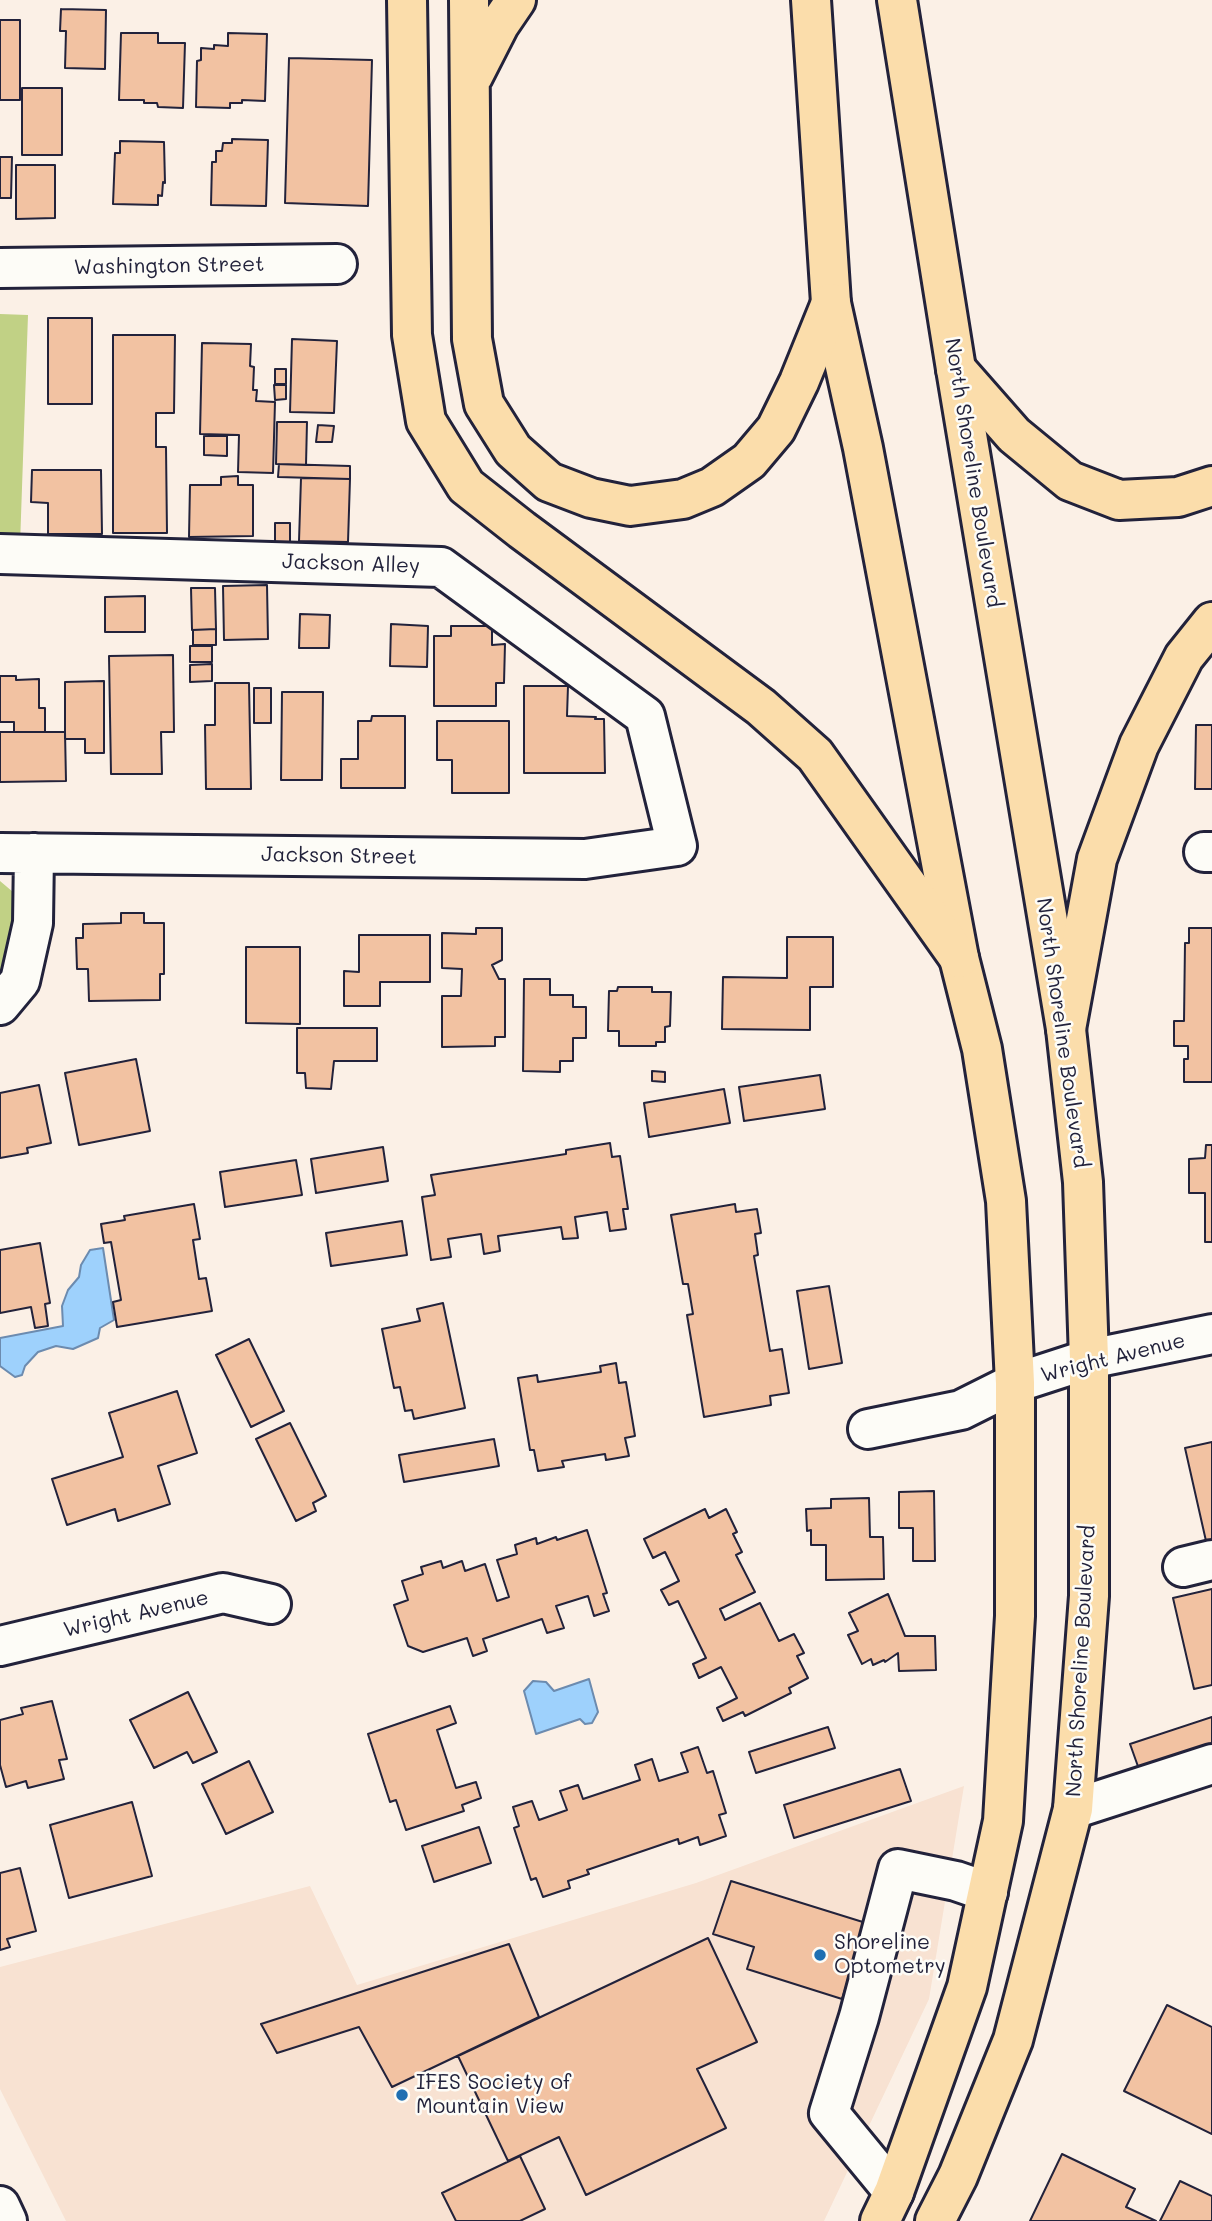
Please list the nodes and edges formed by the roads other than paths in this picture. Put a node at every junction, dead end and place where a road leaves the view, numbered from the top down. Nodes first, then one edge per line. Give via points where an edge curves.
1 (470, 0) edge
2 (516, 0) edge
3 (811, 4) edge
4 (897, 5) edge
5 (401, 6) edge
6 (471, 81) junction
7 (337, 264) dead end
8 (0, 268) edge
9 (831, 303) junction
10 (956, 369) junction
11 (1212, 486) edge
12 (0, 554) edge
13 (1212, 622) edge
14 (677, 846) joint
15 (17, 853) edge
16 (959, 958) junction
17 (0, 1005) edge
18 (1066, 1029) junction
19 (1212, 1334) edge
20 (1089, 1359) junction
21 (1015, 1383) junction
22 (868, 1429) dead end
23 (271, 1604) dead end
24 (0, 1646) edge
25 (1212, 1764) edge
26 (1073, 1809) junction
27 (988, 1892) junction
28 (0, 2206) edge
29 (887, 2207) edge
30 (7, 2221) edge
31 (935, 2221) edge

1 - 6 main road
2 - 6 main road
3 - 9 main road
4 - 10 main road, North Shoreline Boulevard
5 - 16 main road via 412,335 426,422 467,486 761,707 815,755
6 - 9 main road via 472,339 484,404 513,450 549,482 590,498 630,506 682,499 712,487 749,461 776,429
7 - 8 street, Washington Street
9 - 16 main road via 863,448
10 - 11 main road via 1014,435 1070,481 1119,500 1178,497
10 - 18 main road, North Shoreline Boulevard
12 - 14 street, Jackson Alley via 441,567 645,716
13 - 18 main road via 1184,657 1139,745 1097,859
14 - 15 street, Jackson Street via 585,859
15 - 17 street via 33,923 20,981
16 - 21 main road via 982,1049 1006,1201
18 - 20 main road, North Shoreline Boulevard via 1083,1182
19 - 20 street, Wright Avenue
20 - 21 street, Wright Avenue
20 - 26 main road, North Shoreline Boulevard via 1089,1596
21 - 22 street, Wright Avenue via 961,1410
21 - 27 main road via 1015,1616 1010,1715 1003,1821
23 - 24 street, Wright Avenue via 223,1594
25 - 26 street
26 - 31 main road, North Shoreline Boulevard via 1013,2040
27 - 29 main road via 967,1987
27 - 29 street via 898,1870 829,2113
28 - 30 street

